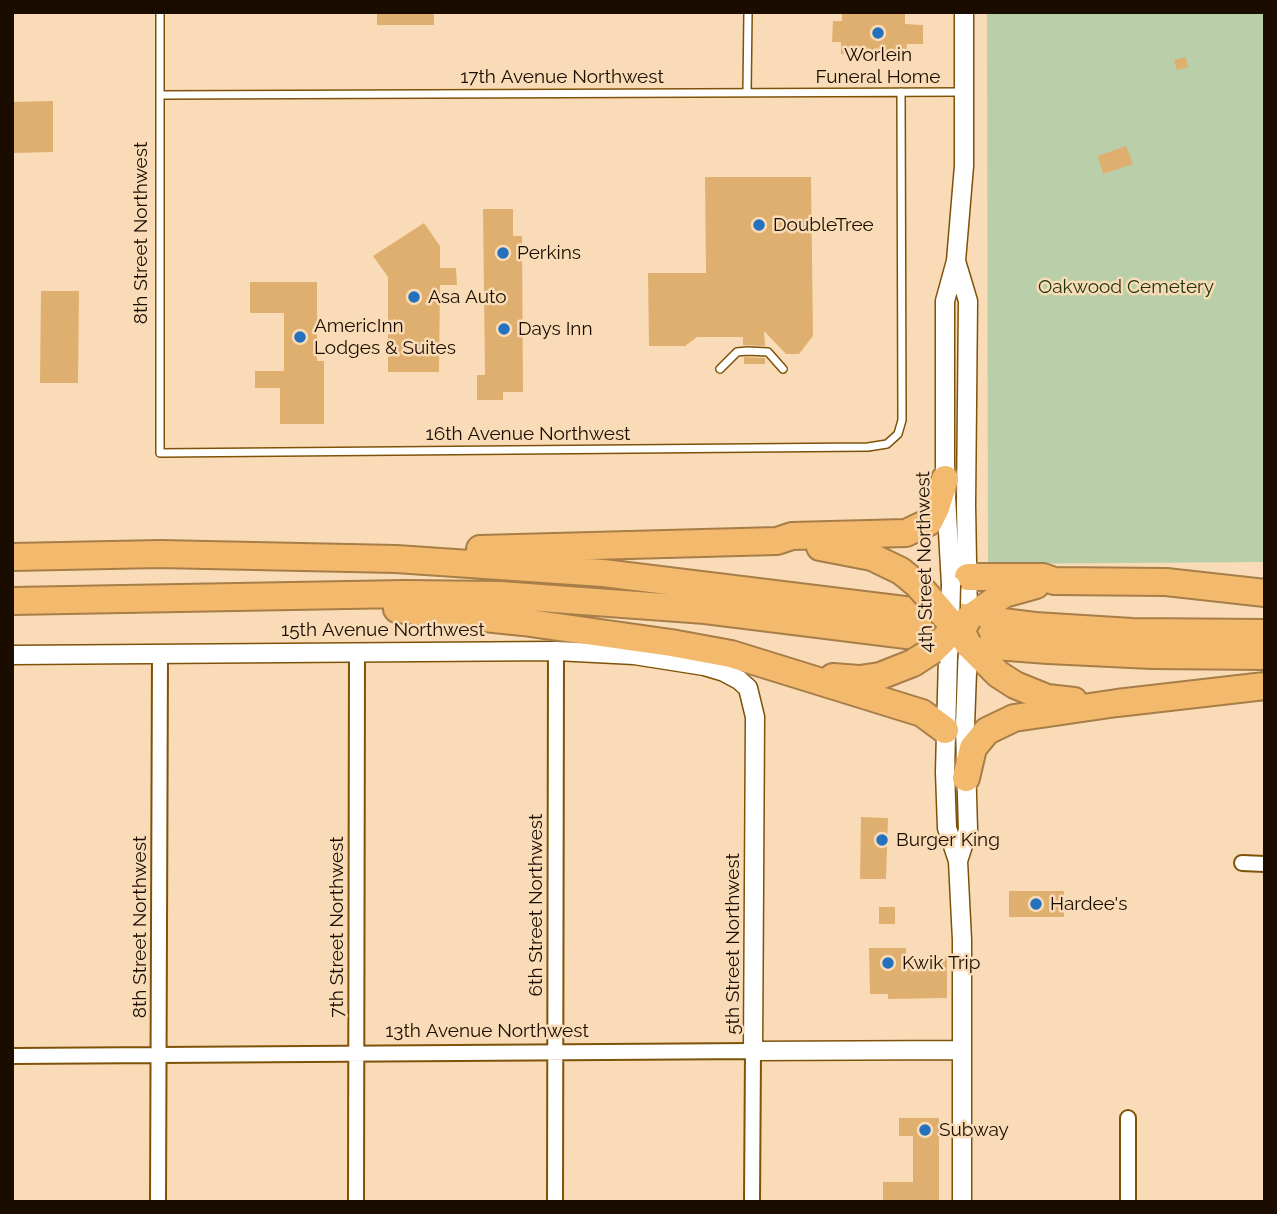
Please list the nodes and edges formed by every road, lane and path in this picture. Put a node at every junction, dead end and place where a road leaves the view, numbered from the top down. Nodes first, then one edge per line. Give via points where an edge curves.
1 (160, 12) edge
2 (748, 12) edge
3 (964, 12) edge
4 (747, 92) junction
5 (901, 92) junction
6 (964, 92) junction
7 (160, 94) junction
8 (956, 261) junction
9 (720, 369) dead end
10 (783, 369) dead end
11 (160, 453) joint
12 (945, 479) junction
13 (776, 541) junction
14 (310, 555) junction
15 (12, 557) edge
16 (1054, 581) junction
17 (1265, 593) edge
18 (274, 597) junction
19 (12, 601) edge
20 (959, 627) junction
21 (1265, 633) edge
22 (556, 651) junction
23 (356, 652) junction
24 (160, 653) junction
25 (12, 655) edge
26 (1265, 656) edge
27 (770, 666) junction
28 (1265, 686) edge
29 (748, 688) joint
30 (1117, 703) junction
31 (945, 730) junction
32 (966, 778) junction
33 (958, 862) junction
34 (1242, 863) dead end
35 (1265, 864) edge
36 (962, 1050) junction
37 (554, 1051) junction
38 (754, 1051) junction
39 (356, 1053) junction
40 (158, 1054) junction
41 (12, 1056) edge
42 (1128, 1118) dead end
43 (158, 1202) edge
44 (356, 1202) edge
45 (555, 1202) edge
46 (752, 1202) edge
47 (962, 1202) edge
48 (1128, 1202) edge

1 - 7 lane, 8th Street Northwest
2 - 4 lane
3 - 6 street, 4th Street Northwest
4 - 5 lane, 17th Avenue Northwest
4 - 7 lane, 17th Avenue Northwest
5 - 6 lane, 17th Avenue Northwest
5 - 11 lane, 16th Avenue Northwest via 902,420 898,434 887,444
6 - 8 street, 4th Street Northwest
7 - 11 lane, 8th Street Northwest
8 - 12 street, 4th Street Northwest via 945,301
8 - 20 street, 4th Street Northwest via 968,301 966,505
9 - 10 lane via 737,352 763,351
12 - 13 highway via 929,522 906,533 792,536
12 - 20 street, 4th Street Northwest
13 - 14 highway
13 - 20 highway, bridge via 872,557 901,571
14 - 15 highway
14 - 21 highway via 603,573 1035,626
16 - 17 highway via 1166,582
16 - 20 highway via 1004,594
16 - 20 highway via 1043,577
18 - 19 highway
18 - 26 highway via 553,598 705,610 1035,649
18 - 27 highway via 671,643
20 - 27 highway, bridge via 913,663 880,676 829,677 788,664
20 - 30 highway via 998,674 1014,685 1047,698
20 - 31 street, 4th Street Northwest
20 - 32 street, 4th Street Northwest
22 - 23 street, 15th Avenue Northwest
22 - 29 street, 15th Avenue Northwest via 634,655 704,666 740,680
22 - 37 street, 6th Street Northwest
23 - 24 street, 15th Avenue Northwest
23 - 39 street, 7th Street Northwest
24 - 25 street, 15th Avenue Northwest
24 - 40 street, 8th Street Northwest
27 - 31 highway via 922,713
28 - 30 highway
29 - 38 street, 5th Street Northwest via 755,717
30 - 32 highway via 1000,723 973,748
31 - 33 street, 4th Street Northwest via 947,828
32 - 33 street, 4th Street Northwest via 968,830
33 - 36 street, 4th Street Northwest
34 - 35 street
36 - 38 street, 13th Avenue Northwest
36 - 47 street, 4th Street Northwest
37 - 38 street, 13th Avenue Northwest
37 - 39 street, 13th Avenue Northwest
37 - 45 street, 6th Street Northwest
38 - 46 street, 5th Street Northwest
39 - 40 street, 13th Avenue Northwest
39 - 44 street, 7th Street Northwest
40 - 41 street, 13th Avenue Northwest
40 - 43 street, 8th Street Northwest
42 - 48 street

